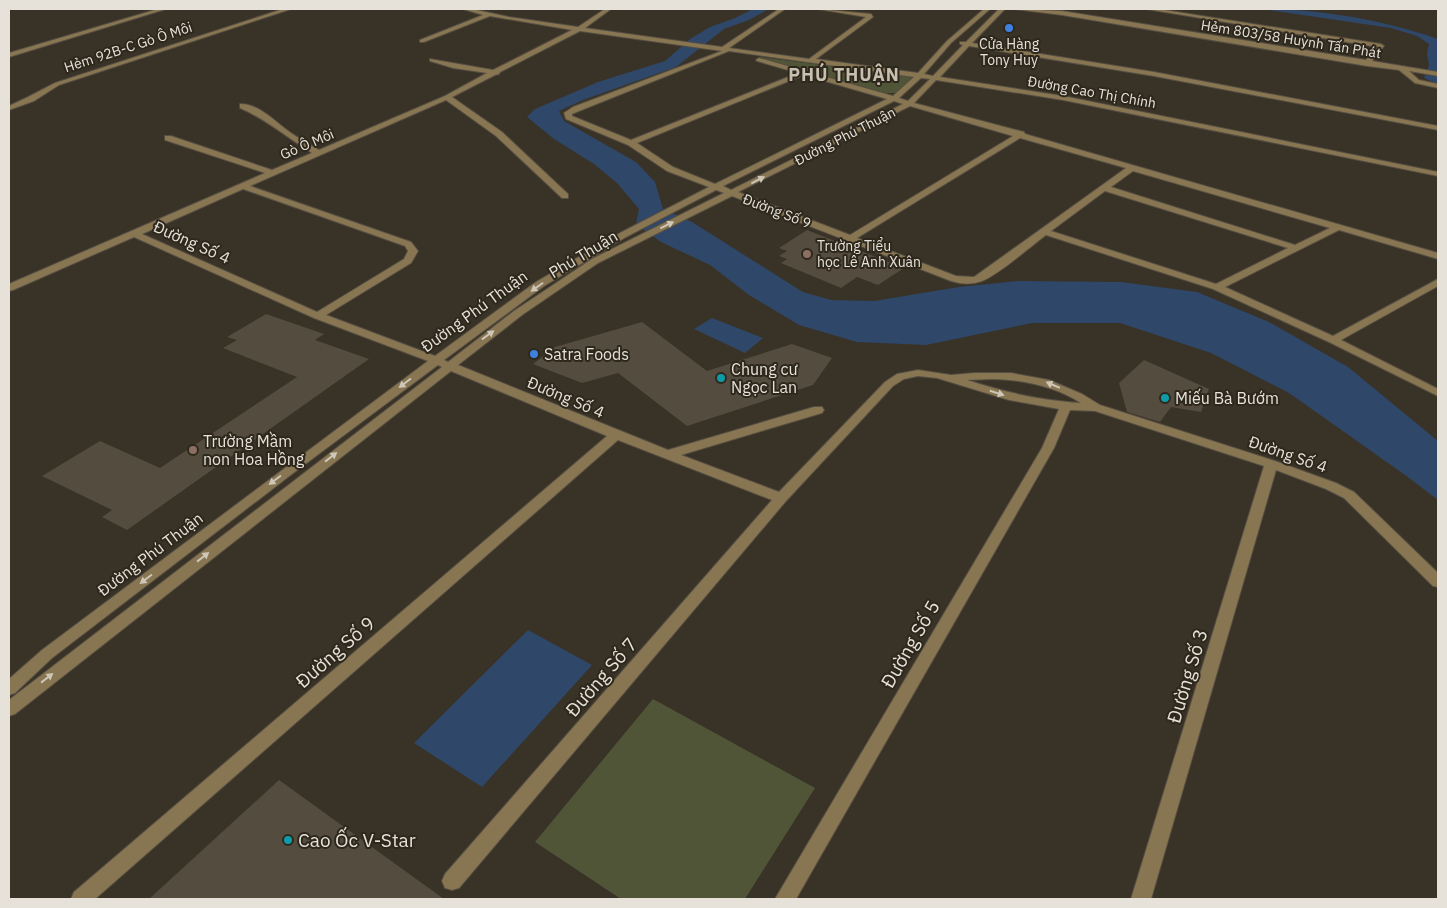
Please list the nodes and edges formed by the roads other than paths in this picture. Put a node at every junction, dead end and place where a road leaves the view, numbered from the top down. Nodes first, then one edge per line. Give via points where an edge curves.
1 (163, 9) edge
2 (287, 9) edge
3 (466, 9) edge
4 (608, 9) edge
5 (782, 9) edge
6 (821, 9) edge
7 (986, 9) edge
8 (1002, 9) edge
9 (1016, 9) edge
10 (1149, 9) edge
11 (490, 14) junction
12 (1158, 18) dead end
13 (580, 28) junction
14 (1146, 28) junction
15 (422, 41) dead end
16 (949, 42) junction
17 (967, 44) junction
18 (728, 50) junction
19 (9, 55) edge
20 (432, 60) dead end
21 (810, 61) junction
22 (1367, 64) junction
23 (1402, 69) junction
24 (497, 73) junction
25 (804, 73) junction
26 (1438, 74) edge
27 (919, 76) junction
28 (936, 78) junction
29 (1438, 86) edge
30 (447, 97) junction
31 (895, 98) junction
32 (910, 103) junction
33 (243, 106) dead end
34 (9, 108) edge
35 (1438, 128) edge
36 (1021, 134) junction
37 (168, 138) dead end
38 (631, 144) junction
39 (318, 153) junction
40 (1133, 167) junction
41 (272, 173) junction
42 (1438, 174) edge
43 (243, 186) junction
44 (716, 187) junction
45 (1104, 188) junction
46 (731, 193) junction
47 (565, 196) dead end
48 (1340, 227) junction
49 (1045, 232) junction
50 (135, 234) junction
51 (850, 239) junction
52 (636, 240) joint
53 (1296, 248) junction
54 (1438, 256) edge
55 (1438, 282) edge
56 (1217, 287) junction
57 (9, 288) edge
58 (318, 316) junction
59 (1333, 340) junction
60 (435, 360) junction
61 (450, 366) junction
62 (950, 378) junction
63 (1438, 393) edge
64 (1066, 406) junction
65 (1096, 408) junction
66 (818, 410) dead end
67 (616, 435) junction
68 (667, 455) junction
69 (1271, 464) junction
70 (781, 498) junction
71 (1438, 582) edge
72 (9, 688) edge
73 (9, 709) edge
74 (452, 881) dead end
75 (81, 899) edge
76 (785, 899) edge
77 (1141, 899) edge

1 - 19 street
2 - 34 street, Hẻm 92B-C Gò Ô Môi via 64,81 31,100
3 - 11 street
4 - 13 street, Gò Ô Môi
5 - 18 street, Đường Số 9
6 - 21 street via 873,14
7 - 16 street, Đường Phú Thuận
8 - 17 street, Đường Phú Thuận
9 - 14 street, Hẻm 803/58 Huỳnh Tấn Phát via 1062,13
10 - 22 street via 1381,46
11 - 13 street
11 - 15 street
12 - 14 street
13 - 18 street, Đường Cao Thị Chính
13 - 24 street, Gò Ô Môi
14 - 22 street, Hẻm 803/58 Huỳnh Tấn Phát
16 - 17 street
16 - 27 street, Đường Phú Thuận
17 - 28 street, Đường Phú Thuận
17 - 35 street via 1154,74
18 - 21 street, Đường Cao Thị Chính
18 - 25 street
18 - 38 street, Đường Số 9 via 568,113 569,117
20 - 24 street
21 - 27 street, Đường Cao Thị Chính
22 - 23 street, Hẻm 803/58 Huỳnh Tấn Phát
23 - 26 street, Hẻm 803/58 Huỳnh Tấn Phát
23 - 29 street via 1417,82
24 - 30 street, Gò Ô Môi
25 - 31 street
25 - 38 street
27 - 28 street, Đường Cao Thị Chính
27 - 31 street, Đường Phú Thuận
28 - 32 street, Đường Phú Thuận
28 - 42 street, Đường Cao Thị Chính via 1063,98
30 - 39 street, Gò Ô Môi
30 - 47 street via 500,134
31 - 32 street
31 - 44 street, Đường Phú Thuận
32 - 36 street
46 -> 32 street, Đường Phú Thuận
33 - 39 street via 263,115
36 - 40 street
36 - 51 street
37 - 41 street
38 - 44 street, Đường Số 9 via 670,169
39 - 41 street, Gò Ô Môi
40 - 45 street, Đường Số 9
40 - 48 street
41 - 43 street, Gò Ô Môi
43 - 50 street, Gò Ô Môi
43 - 58 street via 408,244 413,251 408,261
44 - 46 street, Đường Số 9
44 -> 60 street, Đường Phú Thuận via 623,235 540,284
45 - 49 street, Đường Số 9
45 - 53 street
46 - 51 street, Đường Số 9
52 -> 46 street, Đường Phú Thuận
48 - 53 street
48 - 54 street
49 - 51 street, Đường Số 9 via 984,276 967,281 954,279
49 - 56 street
50 - 57 street, Gò Ô Môi
50 - 58 street, Đường Số 4
61 -> 52 street, Phú Thuận via 557,286
53 - 56 street
55 - 59 street
56 - 59 street
58 - 60 street, Đường Số 4
59 - 63 street
60 - 61 street, Đường Số 4
60 -> 72 street, Đường Phú Thuận via 47,654
61 - 67 street, Đường Số 4
73 -> 61 street, Đường Phú Thuận
62 -> 64 street, Đường Số 4 via 1014,398
65 -> 62 street, Đường Số 4 via 1045,381 999,374
62 - 70 street, Đường Số 4 via 918,372 901,376 889,384
64 - 65 street, Đường Số 4
64 - 76 street, Đường Số 5 via 1048,448
65 - 69 street, Đường Số 4
66 - 68 street
67 - 68 street, Đường Số 4
67 - 75 street, Đường Số 9
68 - 70 street, Đường Số 4
69 - 71 street, Đường Số 4 via 1349,495
69 - 77 street, Đường Số 3
70 - 74 street, Đường Số 7

